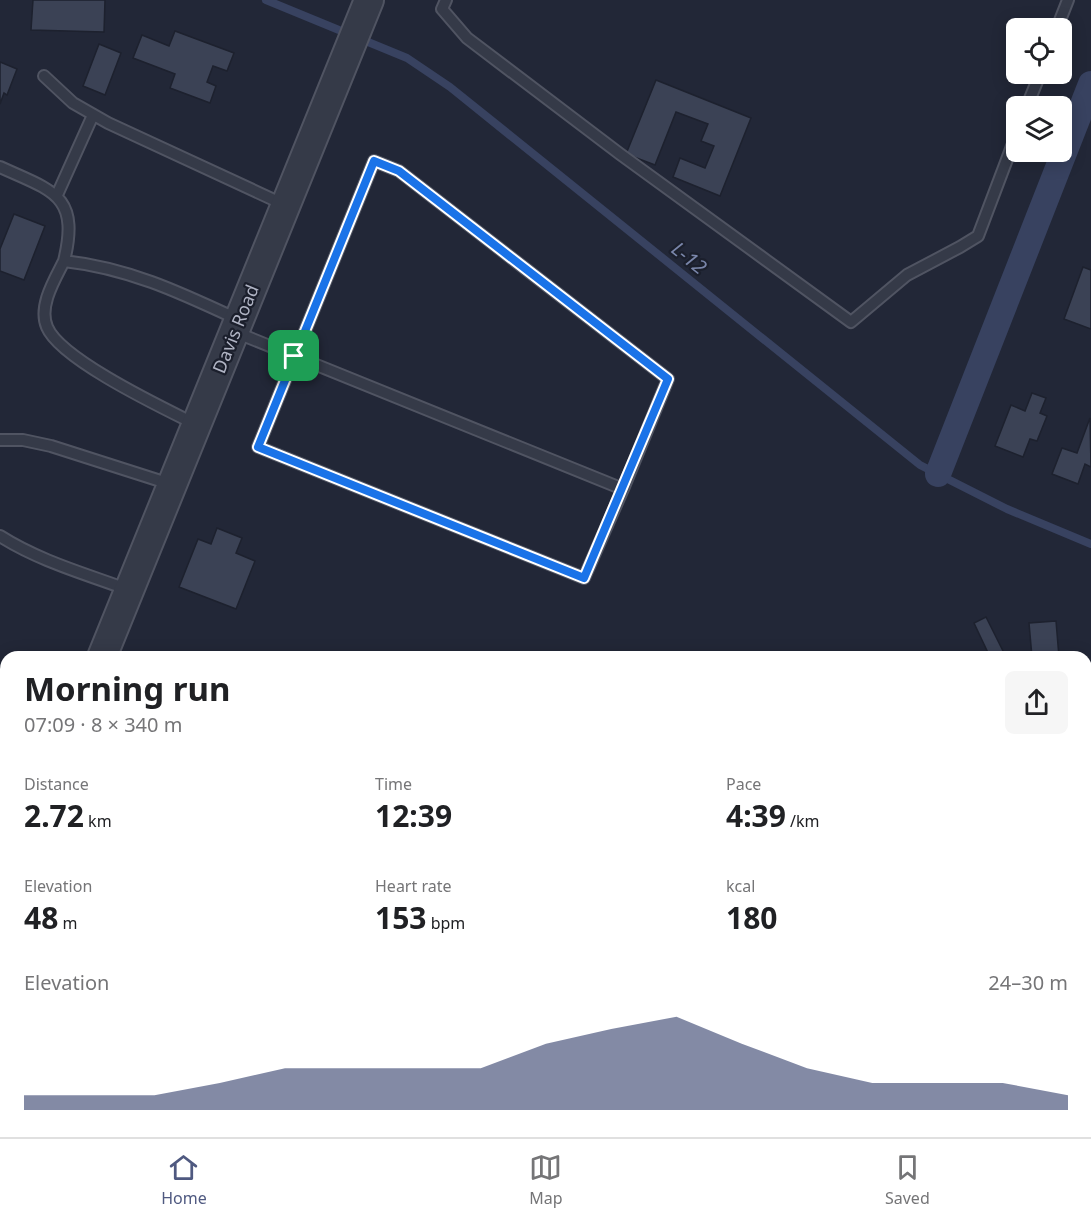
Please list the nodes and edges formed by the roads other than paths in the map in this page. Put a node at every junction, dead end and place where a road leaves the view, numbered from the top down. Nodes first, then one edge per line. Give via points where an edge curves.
1 (446, 0) edge
2 (1068, 0) edge
3 (365, 10) edge
4 (1061, 18) edge
5 (44, 76) dead end
6 (93, 115) junction
7 (1006, 162) edge
8 (0, 167) edge
9 (57, 195) junction
10 (286, 206) junction
11 (64, 261) junction
12 (237, 326) junction
13 (294, 356) junction
14 (196, 425) junction
15 (0, 440) edge
16 (172, 484) junction
17 (623, 489) junction
18 (0, 536) edge
19 (130, 590) junction
20 (105, 651) edge

1 - 7 lane via 442,9 468,38 851,322 907,275 978,236
2 - 4 lane
3 - 10 street, Davis Road
5 - 6 lane via 73,103
6 - 9 lane
6 - 10 lane
8 - 9 lane
9 - 11 lane via 67,216 70,237
10 - 12 street, Davis Road
11 - 12 lane via 159,283
11 - 14 lane via 46,305 46,325 57,342 109,378
12 - 13 lane
12 - 14 street, Davis Road
13 - 17 lane
13 - 17 lane via 258,447 584,578
13 - 17 lane via 374,161 399,171 668,379
14 - 16 street, Davis Road
15 - 16 lane via 51,446
16 - 19 street, Davis Road
18 - 19 lane via 54,562
19 - 20 street, Davis Road

